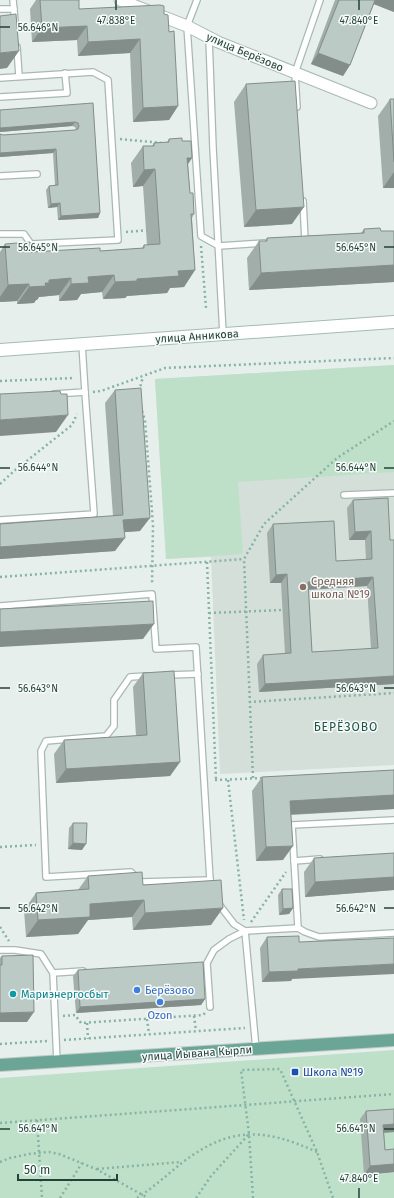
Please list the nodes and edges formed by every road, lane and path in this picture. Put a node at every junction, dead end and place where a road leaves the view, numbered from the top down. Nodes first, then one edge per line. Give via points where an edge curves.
1 (13, 0) edge
2 (120, 0) edge
3 (197, 0) edge
4 (320, 0) edge
5 (14, 8) junction
6 (0, 10) edge
7 (187, 26) junction
8 (16, 31) edge
9 (209, 38) junction
10 (16, 39) edge
11 (65, 73) junction
12 (295, 73) junction
13 (19, 76) junction
14 (0, 78) edge
15 (0, 97) edge
16 (371, 103) dead end
17 (298, 116) edge
18 (111, 138) junction
19 (164, 143) edge
20 (37, 174) dead end
21 (0, 176) edge
22 (302, 196) edge
23 (151, 230) dead end
24 (117, 232) junction
25 (0, 234) edge
26 (201, 236) junction
27 (312, 240) edge
28 (297, 241) edge
29 (305, 241) junction
30 (274, 243) edge
31 (218, 246) junction
32 (206, 308) dead end
33 (394, 322) edge
34 (223, 334) junction
35 (82, 344) junction
36 (0, 350) edge
37 (394, 358) edge
38 (143, 376) junction
39 (84, 378) junction
40 (0, 381) edge
41 (85, 392) junction
42 (47, 394) edge
43 (137, 398) edge
44 (140, 405) edge
45 (78, 412) dead end
46 (394, 421) edge
47 (0, 484) edge
48 (394, 492) edge
49 (344, 495) dead end
50 (0, 520) edge
51 (244, 559) junction
52 (207, 562) junction
53 (152, 566) junction
54 (0, 576) edge
55 (152, 594) junction
56 (0, 606) edge
57 (282, 610) dead end
58 (246, 612) junction
59 (209, 613) junction
60 (198, 674) junction
61 (152, 676) edge
62 (160, 676) edge
63 (394, 694) edge
64 (249, 702) junction
65 (253, 778) junction
66 (269, 778) edge
67 (216, 780) junction
68 (228, 780) junction
69 (204, 781) junction
70 (394, 820) edge
71 (44, 844) junction
72 (0, 847) edge
73 (325, 859) edge
74 (294, 861) junction
75 (210, 880) junction
76 (0, 927) edge
77 (298, 928) junction
78 (245, 931) junction
79 (394, 933) edge
80 (0, 950) edge
81 (15, 950) junction
82 (207, 963) junction
83 (199, 964) edge
84 (92, 971) edge
85 (53, 973) junction
86 (210, 1007) joint
87 (55, 1016) junction
88 (194, 1016) junction
89 (147, 1019) junction
90 (87, 1023) junction
91 (250, 1028) dead end
92 (196, 1032) junction
93 (149, 1035) junction
94 (88, 1039) junction
95 (394, 1040) edge
96 (56, 1041) junction
97 (394, 1043) edge
98 (0, 1044) edge
99 (256, 1049) junction
100 (57, 1062) junction
101 (0, 1065) edge
102 (394, 1094) edge
103 (295, 1101) junction
104 (246, 1105) junction
105 (37, 1120) junction
106 (0, 1123) edge
107 (249, 1134) junction
108 (39, 1152) junction
109 (318, 1152) junction
110 (0, 1162) edge
111 (182, 1162) junction
112 (82, 1163) junction
113 (96, 1169) junction
114 (142, 1195) junction
115 (42, 1198) edge
116 (60, 1198) edge
117 (138, 1198) edge
118 (148, 1198) edge
119 (196, 1198) edge
120 (253, 1198) edge
121 (333, 1198) edge

1 - 5 lane
2 - 7 street, улица Берёзово
3 - 7 lane
4 - 12 lane
5 - 6 lane
5 - 8 lane
7 - 9 street, улица Берёзово
7 - 26 lane
9 - 12 street, улица Берёзово
9 - 31 lane
10 - 13 lane
11 - 13 lane
11 - 15 lane via 66,93
11 - 18 lane via 93,72 108,80
12 - 16 street, улица Берёзово
12 - 17 lane
13 - 14 lane
18 - 19 path
18 - 24 lane
20 - 21 lane
22 - 29 lane
23 - 24 path
24 - 25 lane via 118,240 31,244 24,234
26 - 31 lane
26 - 32 path
27 - 29 lane
28 - 29 lane
30 - 31 lane
31 - 34 lane
33 - 34 street, улица Анникова
34 - 35 street, улица Анникова
35 - 36 street, улица Анникова
35 - 39 lane
37 - 38 path via 165,368
38 - 41 path via 101,391
38 - 43 path
39 - 40 path
39 - 41 lane
41 - 42 lane
41 - 50 lane via 94,514
44 - 53 path via 146,420 153,525
45 - 47 path via 72,425
46 - 51 path via 337,458 264,524
48 - 49 lane
51 - 52 path
51 - 58 path
52 - 53 path
52 - 59 path
53 - 54 path
53 - 55 path
55 - 56 lane
55 - 60 lane via 156,649 196,647
57 - 58 path
58 - 59 path
58 - 64 path
59 - 67 path
60 - 62 lane
60 - 69 lane
61 - 71 lane via 130,677 114,700 114,726 106,736 46,741 41,751
63 - 64 path
64 - 65 path
65 - 66 path
65 - 68 path
67 - 68 path
67 - 69 path
68 - 78 path
69 - 75 lane
70 - 74 lane via 292,825
71 - 72 path
71 - 75 lane via 46,877 131,872 142,882
73 - 74 lane
74 - 77 lane
74 - 78 path
75 - 78 lane via 214,897 234,924
76 - 81 path
77 - 78 lane
77 - 79 lane via 319,937
78 - 82 lane via 214,950
78 - 99 lane
80 - 81 lane
81 - 85 lane via 41,954
82 - 83 lane
82 - 86 lane
84 - 85 lane
85 - 87 lane
86 - 88 path via 203,1016
87 - 90 path via 75,1016 81,1023
87 - 96 lane
88 - 89 path
88 - 92 path
89 - 90 path
89 - 93 path
90 - 94 path
91 - 92 path
92 - 93 path
93 - 94 path
94 - 96 path
95 - 97 lane
95 - 99 main road, улица Йывана Кырли
96 - 98 path
96 - 100 lane
99 - 100 main road, улица Йывана Кырли
100 - 101 main road, улица Йывана Кырли
102 - 103 path
103 - 104 path
103 - 104 path via 280,1069 242,1070
103 - 109 path
104 - 105 path
104 - 107 path
105 - 106 path
105 - 108 path
107 - 109 path via 281,1138
107 - 111 path via 230,1136
107 - 119 path via 211,1176
107 - 120 path
108 - 110 path
108 - 112 path via 58,1154
108 - 115 path
109 - 121 path
111 - 113 path
111 - 114 path
112 - 113 path
112 - 116 path
113 - 114 path
114 - 117 path
114 - 118 path

